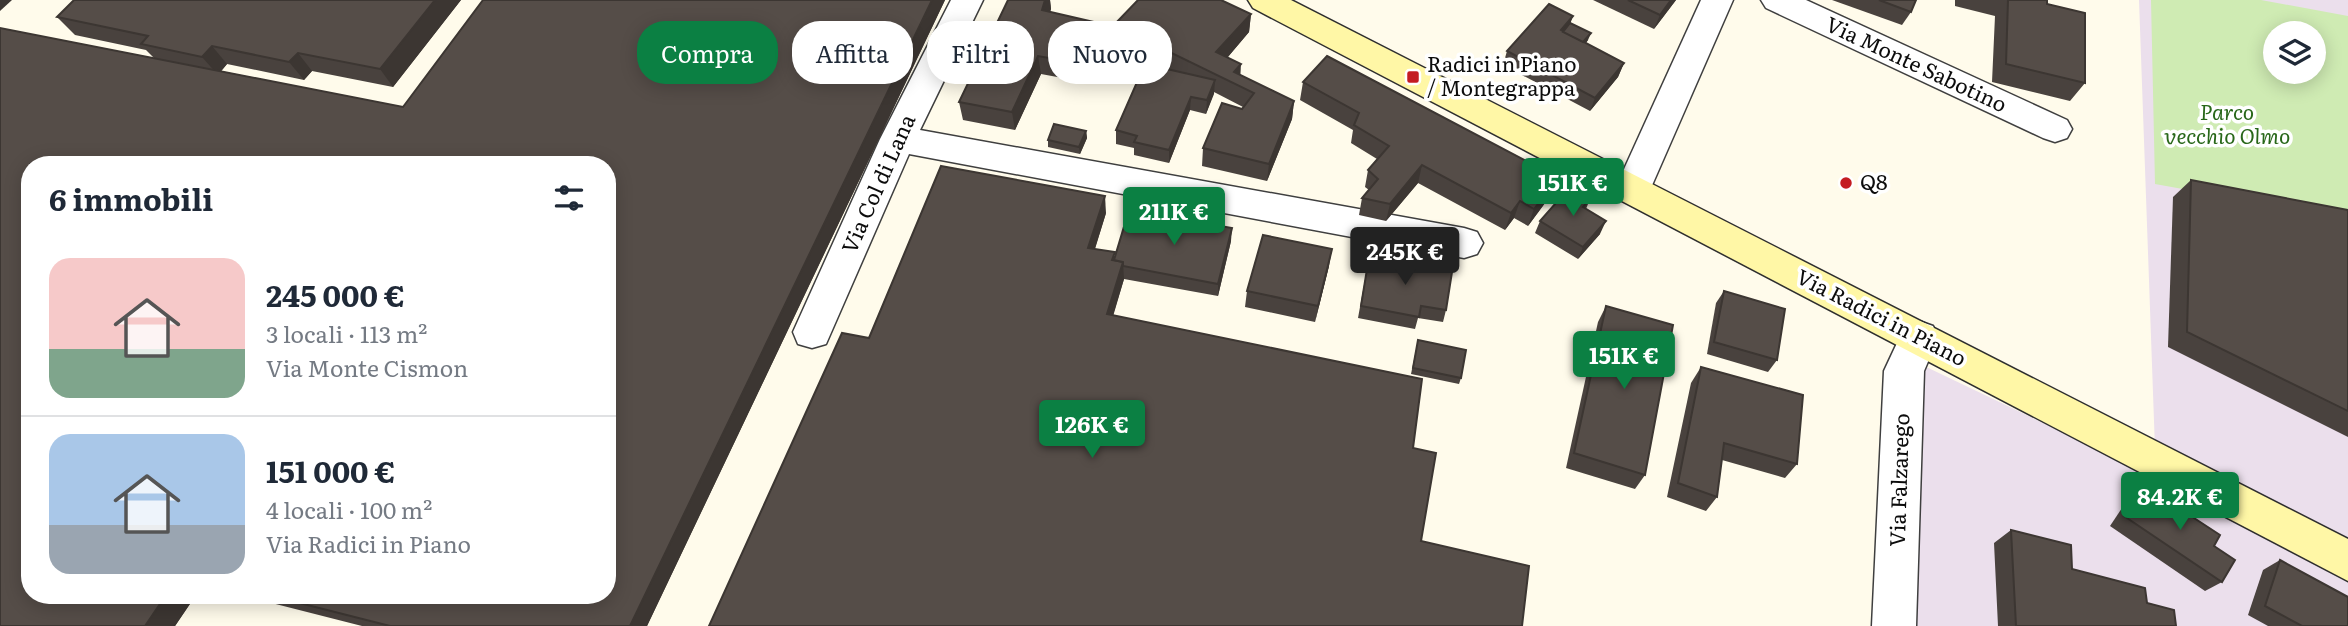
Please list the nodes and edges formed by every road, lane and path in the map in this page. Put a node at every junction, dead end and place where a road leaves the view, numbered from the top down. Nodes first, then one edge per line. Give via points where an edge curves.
1 (967, 0) edge
2 (1264, 0) edge
3 (1717, 0) edge
4 (1777, 0) edge
5 (2055, 130) dead end
6 (898, 139) junction
7 (1633, 189) junction
8 (1464, 243) dead end
9 (813, 332) dead end
10 (1919, 338) junction
11 (2348, 561) edge
12 (1894, 626) edge

1 - 6 street, Via Col di Lana
2 - 7 street, Via Radici in Piano
3 - 7 street
4 - 5 street, Via Monte Sabotino
6 - 8 street
6 - 9 street, Via Col di Lana
7 - 10 street, Via Radici in Piano
10 - 11 street, Via Radici in Piano
10 - 12 street, Via Falzarego via 1904,371

